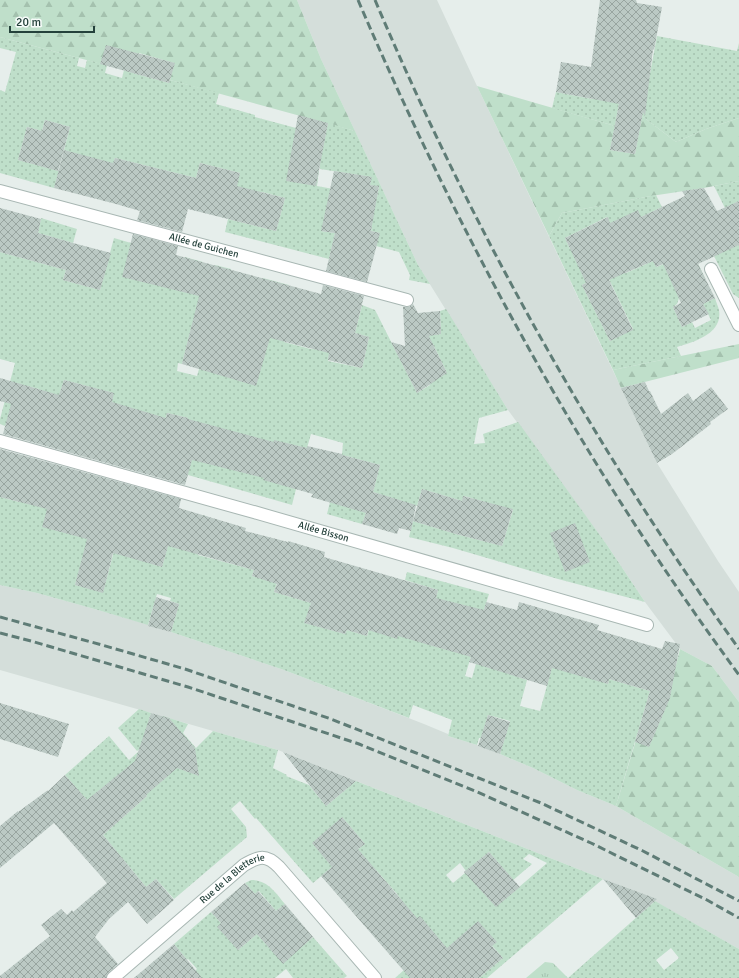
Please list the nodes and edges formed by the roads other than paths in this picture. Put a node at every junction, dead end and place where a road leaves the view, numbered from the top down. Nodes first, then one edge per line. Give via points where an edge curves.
1 (0, 191) edge
2 (711, 269) dead end
3 (407, 300) dead end
4 (739, 325) edge
5 (0, 441) edge
6 (647, 625) dead end
7 (113, 978) edge
8 (375, 978) edge

1 - 3 street, Allée de Guichen
2 - 4 street
5 - 6 street, Allée Bisson
7 - 8 street, Rue de la Bletterie via 244,865 254,859 266,857 279,867

